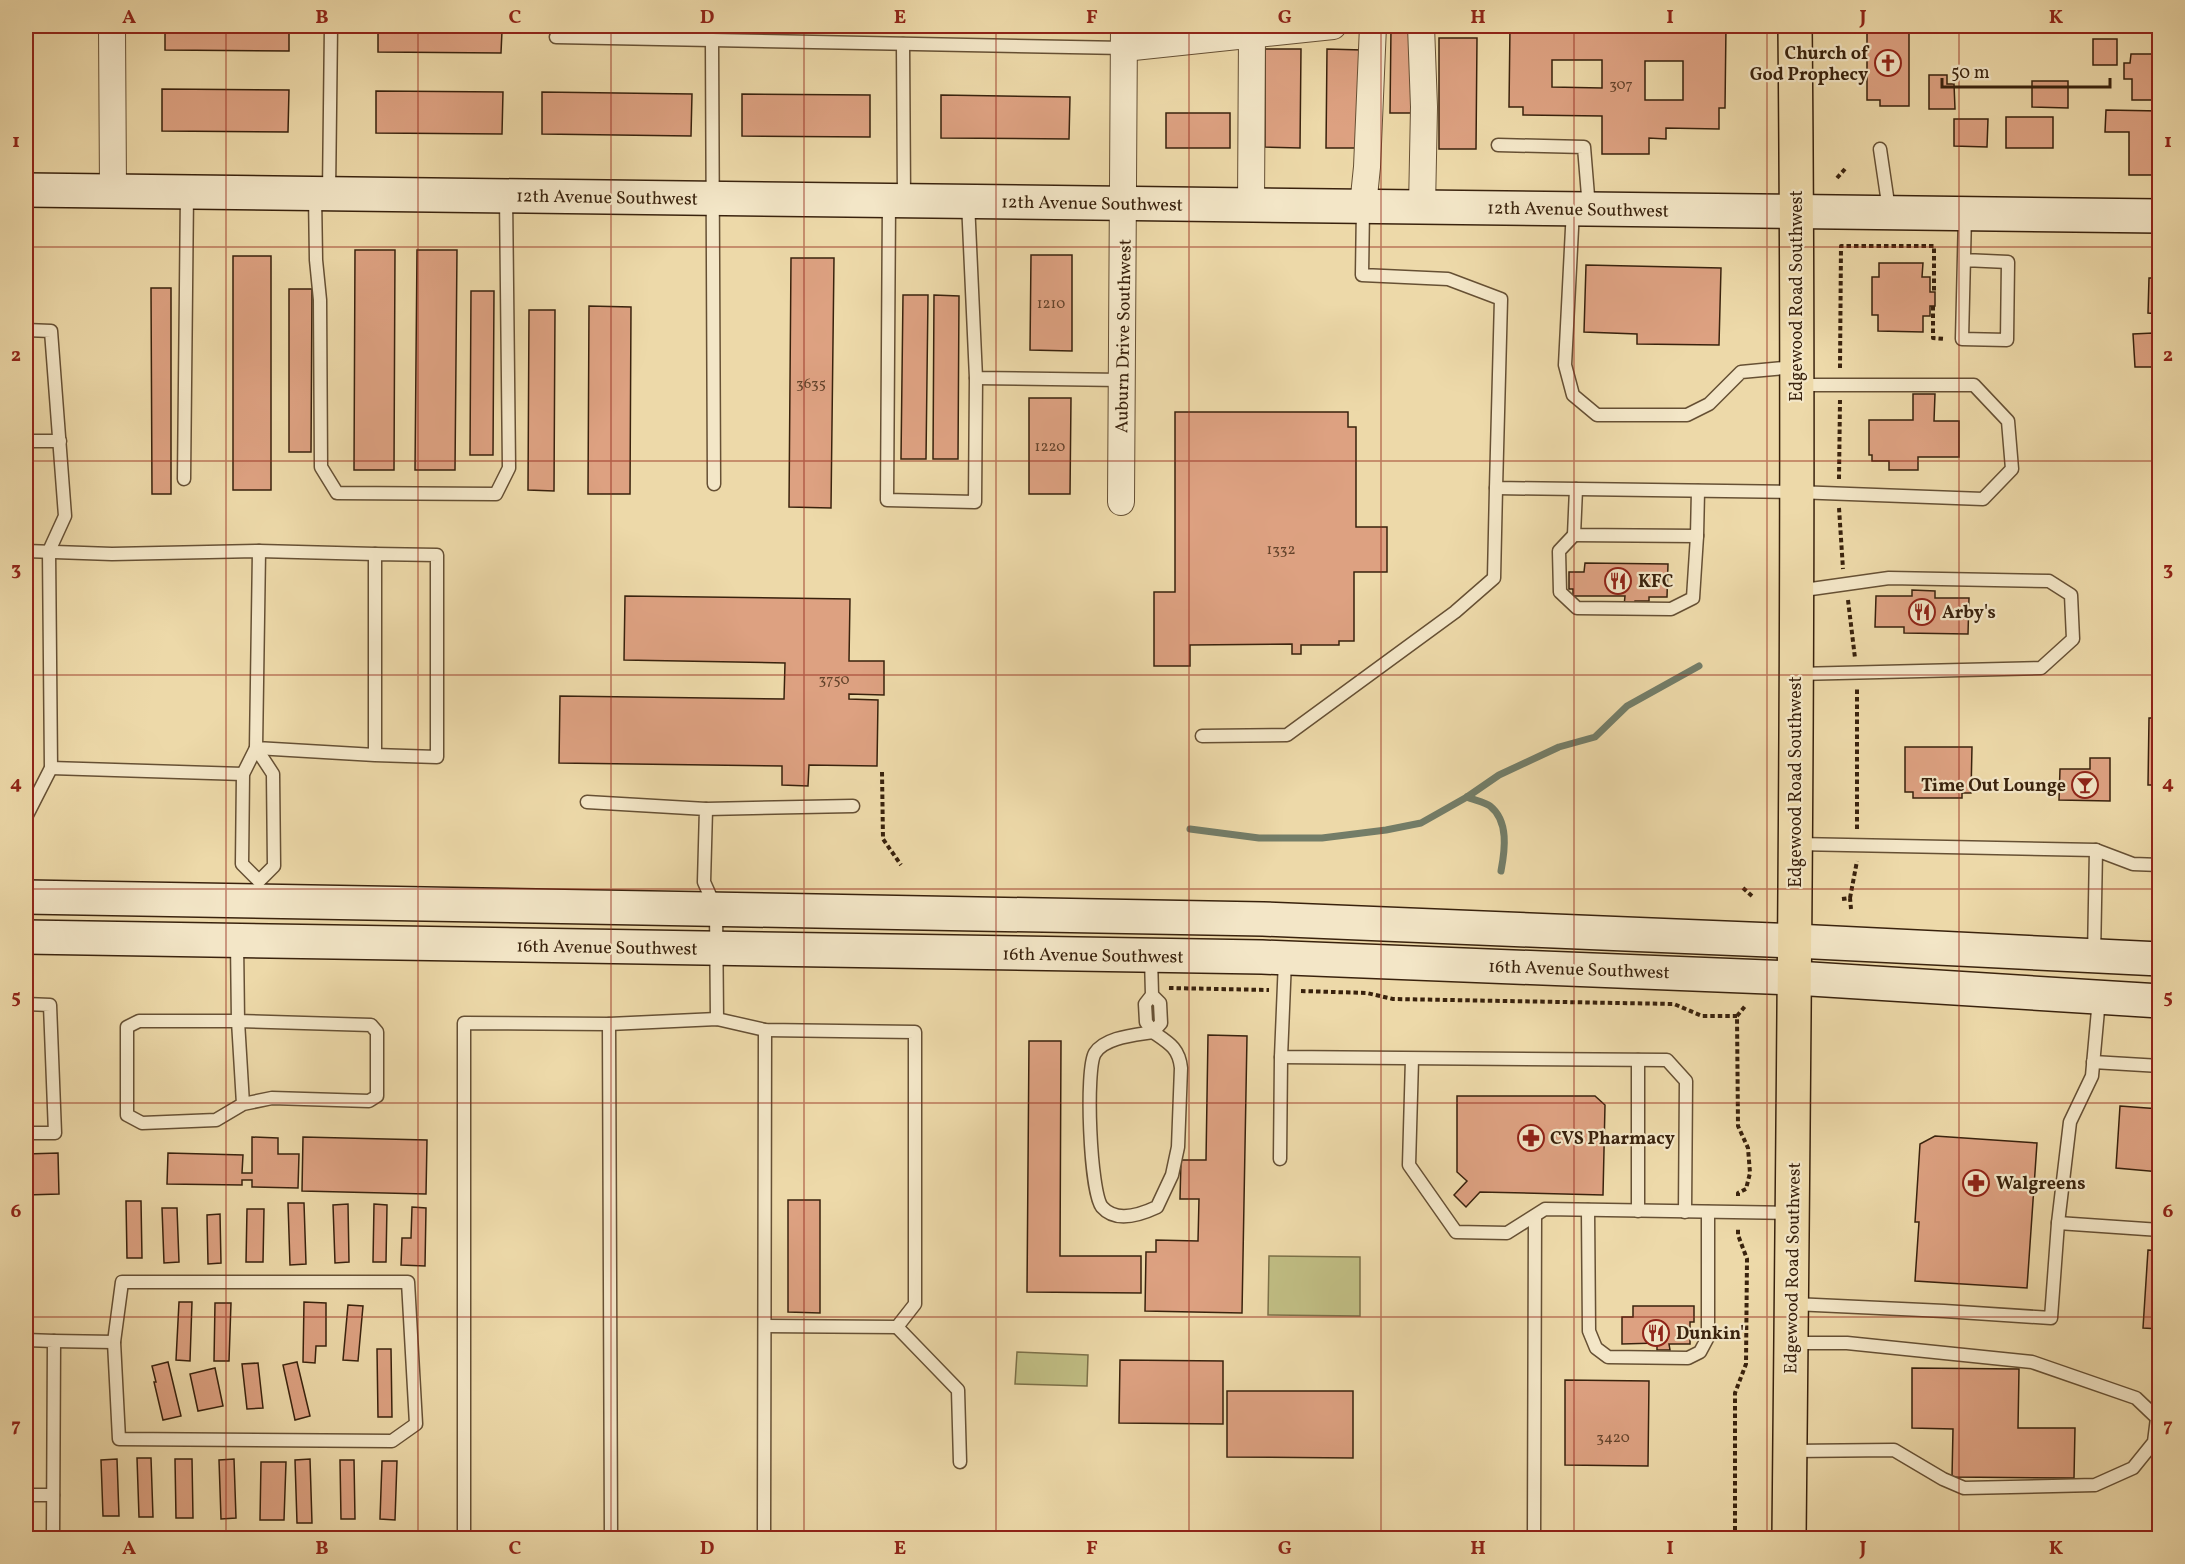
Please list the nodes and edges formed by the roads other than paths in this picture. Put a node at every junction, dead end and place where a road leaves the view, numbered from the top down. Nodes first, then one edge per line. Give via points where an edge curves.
1 (112, 26) edge
2 (331, 26) edge
3 (1333, 26) edge
4 (1373, 26) edge
5 (1421, 26) edge
6 (1795, 26) edge
7 (1251, 33) junction
8 (556, 37) dead end
9 (1124, 37) edge
10 (712, 40) junction
11 (903, 44) junction
12 (1498, 145) dead end
13 (1880, 149) dead end
14 (26, 190) edge
15 (113, 191) junction
16 (188, 192) junction
17 (322, 194) junction
18 (506, 196) junction
19 (712, 198) junction
20 (896, 201) junction
21 (968, 201) junction
22 (1124, 203) junction
23 (1251, 205) junction
24 (1363, 206) junction
25 (1422, 207) junction
26 (1581, 209) junction
27 (1797, 212) junction
28 (1890, 212) junction
29 (1965, 214) junction
30 (2160, 216) edge
31 (1964, 260) junction
32 (26, 330) edge
33 (1797, 376) junction
34 (976, 378) junction
35 (1122, 380) junction
36 (26, 441) edge
37 (60, 441) junction
38 (184, 479) dead end
39 (714, 484) dead end
40 (1496, 488) junction
41 (1576, 489) junction
42 (1698, 491) junction
43 (1796, 492) junction
44 (1120, 502) dead end
45 (1574, 535) junction
46 (1697, 536) junction
47 (26, 551) edge
48 (49, 551) junction
49 (259, 551) junction
50 (375, 554) junction
51 (1796, 591) junction
52 (1796, 674) junction
53 (1202, 735) dead end
54 (256, 748) junction
55 (375, 754) junction
56 (51, 768) junction
57 (243, 774) junction
58 (587, 802) dead end
59 (853, 806) dead end
60 (706, 808) junction
61 (26, 817) edge
62 (1795, 844) junction
63 (2096, 849) junction
64 (2160, 865) edge
65 (26, 897) edge
66 (716, 909) junction
67 (255, 917) junction
68 (26, 936) edge
69 (1795, 941) junction
70 (717, 949) junction
71 (2094, 956) junction
72 (1285, 958) junction
73 (2160, 959) edge
74 (1795, 978) junction
75 (1152, 979) junction
76 (2100, 997) junction
77 (2160, 1002) edge
78 (26, 1004) edge
79 (717, 1019) junction
80 (238, 1021) junction
81 (609, 1024) junction
82 (765, 1030) junction
83 (1153, 1032) junction
84 (1281, 1057) junction
85 (1412, 1059) junction
86 (1638, 1060) junction
87 (2093, 1062) junction
88 (2160, 1066) edge
89 (243, 1104) junction
90 (26, 1133) edge
91 (1280, 1160) dead end
92 (1588, 1210) junction
93 (1638, 1211) junction
94 (1685, 1212) junction
95 (1707, 1212) junction
96 (1792, 1213) junction
97 (1535, 1216) junction
98 (2058, 1223) junction
99 (2160, 1230) edge
100 (1791, 1304) junction
101 (765, 1326) junction
102 (897, 1327) junction
103 (26, 1340) edge
104 (54, 1341) junction
105 (114, 1342) junction
106 (1791, 1343) junction
107 (1790, 1451) junction
108 (960, 1462) dead end
109 (26, 1495) edge
110 (53, 1495) junction
111 (53, 1539) edge
112 (464, 1539) edge
113 (611, 1539) edge
114 (764, 1539) edge
115 (1534, 1539) edge
116 (1789, 1539) edge

1 - 15 street
2 - 17 lane
3 - 7 street
4 - 24 street
5 - 25 street
6 - 27 main road, Edgewood Road Southwest
7 - 9 street via 1164,45
7 - 23 street
8 - 10 lane
9 - 11 lane
9 - 22 street, Auburn Drive Southwest
10 - 11 lane
10 - 19 lane
11 - 20 lane
12 - 26 lane via 1584,147
13 - 28 lane
14 - 15 main road, 12th Avenue Southwest
15 - 16 main road, 12th Avenue Southwest
16 - 17 main road, 12th Avenue Southwest
16 - 38 lane
17 - 18 main road, 12th Avenue Southwest
17 - 18 lane via 316,260 320,300 321,466 337,493 496,494 509,468
18 - 19 main road, 12th Avenue Southwest
19 - 20 main road, 12th Avenue Southwest
19 - 39 lane
20 - 21 main road, 12th Avenue Southwest
20 - 34 lane via 887,500 975,502
21 - 22 main road, 12th Avenue Southwest
21 - 34 lane
22 - 23 main road, 12th Avenue Southwest
22 - 35 street, Auburn Drive Southwest
23 - 24 main road, 12th Avenue Southwest
24 - 25 main road, 12th Avenue Southwest
24 - 40 lane via 1362,275 1448,279 1501,298
25 - 26 main road, 12th Avenue Southwest
26 - 27 main road, 12th Avenue Southwest
26 - 33 lane via 1565,365 1573,395 1597,415 1687,415 1709,404 1741,372
27 - 28 main road, 12th Avenue Southwest
27 - 33 main road, Edgewood Road Southwest
28 - 29 main road, 12th Avenue Southwest
29 - 30 main road, 12th Avenue Southwest
29 - 31 lane
31 - 31 lane via 1962,339 2007,340 2008,262
32 - 37 lane via 51,331
33 - 43 main road, Edgewood Road Southwest
33 - 43 lane via 1840,385 1974,385 2008,421 2012,469 1983,499
34 - 35 lane
35 - 44 street, Auburn Drive Southwest
36 - 37 lane
37 - 48 lane via 65,516
40 - 41 lane
40 - 53 lane via 1494,578 1455,612 1287,735
41 - 42 lane
41 - 45 lane
42 - 43 lane
42 - 46 lane
43 - 51 main road, Edgewood Road Southwest
45 - 46 lane
45 - 46 lane via 1559,551 1560,592 1576,608 1671,609 1692,598
47 - 48 lane
48 - 49 lane
48 - 56 lane
49 - 50 lane
49 - 54 lane
50 - 55 lane
50 - 55 lane via 437,555 436,758
51 - 52 main road, Edgewood Road Southwest
51 - 52 lane via 1889,578 2049,581 2071,596 2073,639 2041,668
52 - 62 main road, Edgewood Road Southwest
54 - 55 lane
54 - 57 lane
54 - 67 lane via 273,774 274,866
56 - 57 lane
56 - 61 lane
57 - 67 lane via 242,864
58 - 60 lane
59 - 60 lane
60 - 66 lane via 704,882
62 - 63 lane
62 - 69 main road, Edgewood Road Southwest
63 - 64 lane via 2133,864
63 - 71 lane
65 - 67 main road, 16th Avenue Southwest
66 - 67 main road, 16th Avenue Southwest
66 - 69 main road, 16th Avenue Southwest via 1263,919
66 - 70 lane
67 - 68 main road, 16th Avenue Southwest
67 - 70 main road, 16th Avenue Southwest
67 - 80 lane
69 - 71 main road, 16th Avenue Southwest
69 - 74 main road, Edgewood Road Southwest
70 - 75 main road, 16th Avenue Southwest
70 - 79 lane
71 - 73 main road, 16th Avenue Southwest
72 - 74 main road, 16th Avenue Southwest
72 - 75 main road, 16th Avenue Southwest
72 - 84 lane
74 - 76 main road, 16th Avenue Southwest
74 - 96 main road, Edgewood Road Southwest
75 - 83 lane via 1145,1013
76 - 77 main road, 16th Avenue Southwest
76 - 87 lane
78 - 90 lane via 50,1005 55,1133
79 - 81 lane
79 - 82 lane
80 - 89 lane
80 - 89 lane via 139,1021 127,1027 127,1115 142,1123 216,1120
80 - 89 lane via 372,1025 377,1032 377,1096 369,1101 272,1098
81 - 112 lane via 464,1023
81 - 113 lane
82 - 101 lane
82 - 102 lane via 915,1032 915,1304
83 - 83 lane via 1180,1056 1178,1147 1172,1175 1157,1207 1140,1215 1117,1216 1097,1199 1092,1175 1091,1064 1095,1053 1105,1044
84 - 85 lane
84 - 91 lane
85 - 86 lane
85 - 97 lane via 1409,1165 1456,1233 1507,1233
86 - 93 lane
86 - 94 lane via 1667,1060 1686,1081
87 - 88 lane
87 - 98 lane via 2092,1076 2070,1122
92 - 93 lane
92 - 95 lane via 1588,1331 1596,1348 1608,1357 1688,1358 1700,1352 1708,1337
92 - 97 lane via 1545,1209
93 - 94 lane
94 - 95 lane
95 - 96 lane
96 - 100 main road, Edgewood Road Southwest
97 - 115 lane
98 - 99 lane
98 - 100 lane via 2051,1318
100 - 106 main road, Edgewood Road Southwest
101 - 102 lane
101 - 114 lane
102 - 108 lane via 958,1390
103 - 104 lane
104 - 105 lane
104 - 110 lane
105 - 105 lane via 119,1439 392,1441 416,1424 408,1282 122,1282
106 - 107 main road, Edgewood Road Southwest
106 - 107 lane via 1847,1343 2032,1362 2136,1398 2157,1418 2154,1442 2133,1468 2095,1485 1964,1488 1894,1450
107 - 116 main road, Edgewood Road Southwest
109 - 110 lane
110 - 111 lane

